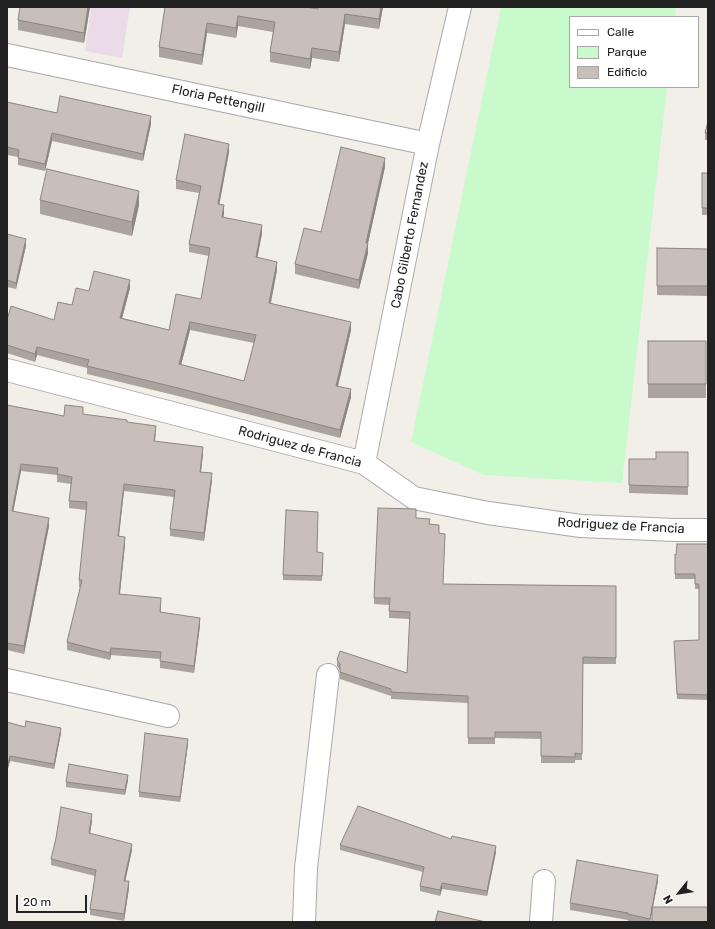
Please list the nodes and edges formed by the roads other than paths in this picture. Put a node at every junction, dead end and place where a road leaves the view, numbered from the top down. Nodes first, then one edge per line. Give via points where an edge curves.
1 (460, 7) edge
2 (7, 55) edge
3 (428, 144) junction
4 (7, 370) edge
5 (364, 463) junction
6 (708, 530) edge
7 (328, 675) dead end
8 (7, 680) edge
9 (168, 716) dead end
10 (544, 882) dead end
11 (304, 922) edge
12 (541, 922) edge

1 - 3 street, Cabo Gilberto Fernandez
2 - 3 street, Floria Pettengill
3 - 5 street, Cabo Gilberto Fernandez
4 - 5 street, Rodriguez de Francia
5 - 6 street, Rodriguez de Francia via 414,498 488,513 581,526
7 - 11 street via 306,868
8 - 9 street
10 - 12 street

